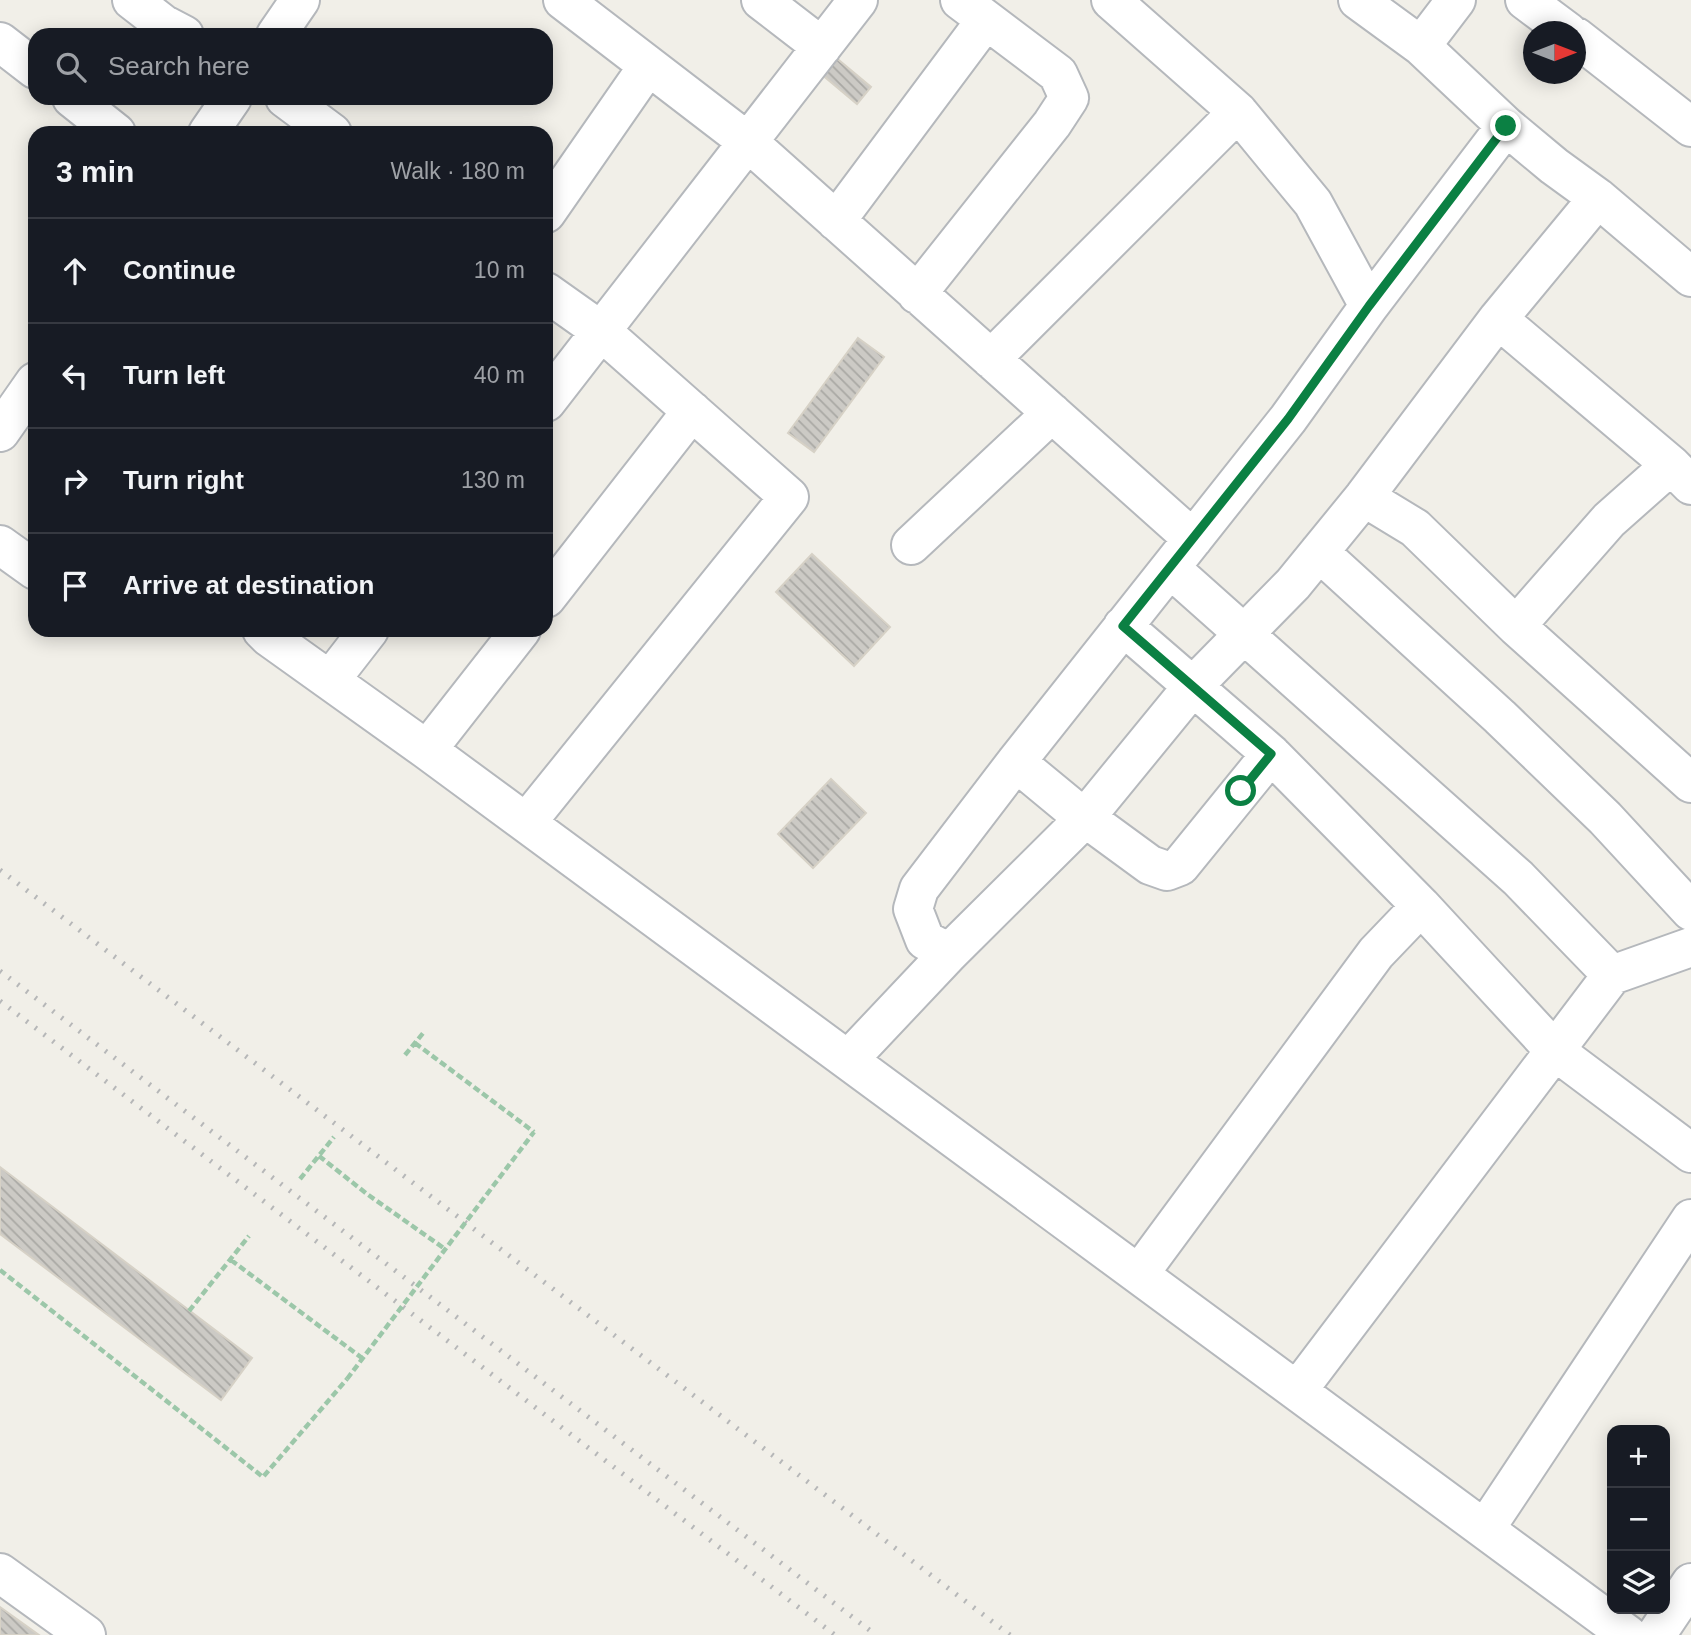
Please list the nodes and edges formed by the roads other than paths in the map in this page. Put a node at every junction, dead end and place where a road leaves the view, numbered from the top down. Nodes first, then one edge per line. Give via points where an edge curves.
1 (132, 0) edge
2 (300, 0) edge
3 (563, 0) edge
4 (761, 0) edge
5 (859, 0) edge
6 (1111, 0) edge
7 (1358, 0) edge
8 (1456, 0) edge
9 (1525, 0) edge
10 (973, 10) edge
11 (1553, 21) edge
12 (171, 28) edge
13 (281, 28) edge
14 (0, 42) edge
15 (1586, 45) edge
16 (1421, 46) junction
17 (822, 47) junction
18 (28, 64) edge
19 (648, 66) junction
20 (81, 105) edge
21 (227, 105) edge
22 (294, 105) edge
23 (1238, 113) junction
24 (107, 126) edge
25 (213, 126) edge
26 (323, 126) edge
27 (1506, 126) junction
28 (1691, 127) edge
29 (748, 142) junction
30 (1598, 198) junction
31 (553, 203) edge
32 (836, 221) junction
33 (1691, 277) edge
34 (918, 294) junction
35 (553, 297) edge
36 (1369, 306) junction
37 (1499, 319) junction
38 (601, 331) junction
39 (991, 359) junction
40 (28, 392) edge
41 (553, 393) edge
42 (692, 411) junction
43 (1052, 413) junction
44 (0, 432) edge
45 (1681, 475) edge
46 (1364, 497) junction
47 (1193, 539) junction
48 (0, 545) edge
49 (911, 545) dead end
50 (1319, 552) junction
51 (28, 565) edge
52 (1170, 568) junction
53 (553, 589) edge
54 (1123, 626) junction
55 (1516, 626) junction
56 (1244, 635) junction
57 (269, 637) edge
58 (364, 637) edge
59 (516, 637) edge
60 (331, 679) junction
61 (1192, 686) junction
62 (427, 750) junction
63 (1271, 754) junction
64 (1016, 762) junction
65 (1691, 783) edge
66 (1084, 818) junction
67 (526, 823) junction
68 (1421, 906) junction
69 (1691, 911) edge
70 (1691, 947) edge
71 (949, 953) junction
72 (1612, 975) junction
73 (1555, 1051) junction
74 (848, 1060) junction
75 (1691, 1153) edge
76 (1691, 1219) edge
77 (1139, 1274) junction
78 (1297, 1391) junction
79 (1485, 1529) junction
80 (0, 1573) edge
81 (1691, 1583) edge
82 (86, 1635) edge
83 (1628, 1635) edge
84 (1656, 1635) edge

1 - 12 street
2 - 13 street
3 - 19 street
4 - 17 street
5 - 17 street
6 - 23 street
7 - 16 street
8 - 16 street
9 - 11 street
10 - 32 street
10 - 34 street via 1058,74 1069,98
14 - 18 street
15 - 28 street
16 - 27 street
17 - 29 street
19 - 29 street
19 - 31 street
20 - 24 street
21 - 25 street
22 - 26 street
23 - 36 street via 1313,203
23 - 39 street
27 - 30 street
27 - 36 street
29 - 32 street
29 - 38 street
30 - 33 street
30 - 37 street
32 - 34 street
34 - 39 street
35 - 38 street
36 - 47 street
37 - 45 street
37 - 46 street
38 - 41 street
38 - 42 street
39 - 43 street
40 - 44 street
42 - 53 street
42 - 67 street via 789,497
43 - 47 street
43 - 49 street
45 - 55 street via 1609,520
46 - 50 street
46 - 55 street via 1415,528
47 - 52 street
48 - 51 street
50 - 56 street
50 - 69 street via 1519,735
52 - 54 street
52 - 56 street
54 - 61 street
54 - 64 street
55 - 65 street
56 - 61 street
56 - 72 street via 1518,878
57 - 60 street
58 - 60 street
59 - 62 street
60 - 62 street
61 - 63 street
61 - 66 street
62 - 67 street
63 - 66 street via 1180,866 1167,871 1150,866
63 - 68 street
64 - 66 street
64 - 71 street via 919,889 913,909 925,940
66 - 71 street
67 - 74 street
68 - 73 street
68 - 77 street via 1376,953
70 - 72 street
71 - 74 street
72 - 73 street
73 - 75 street
73 - 78 street
74 - 77 street
76 - 79 street
77 - 78 street
78 - 79 street
79 - 83 street
80 - 82 street
81 - 84 street

